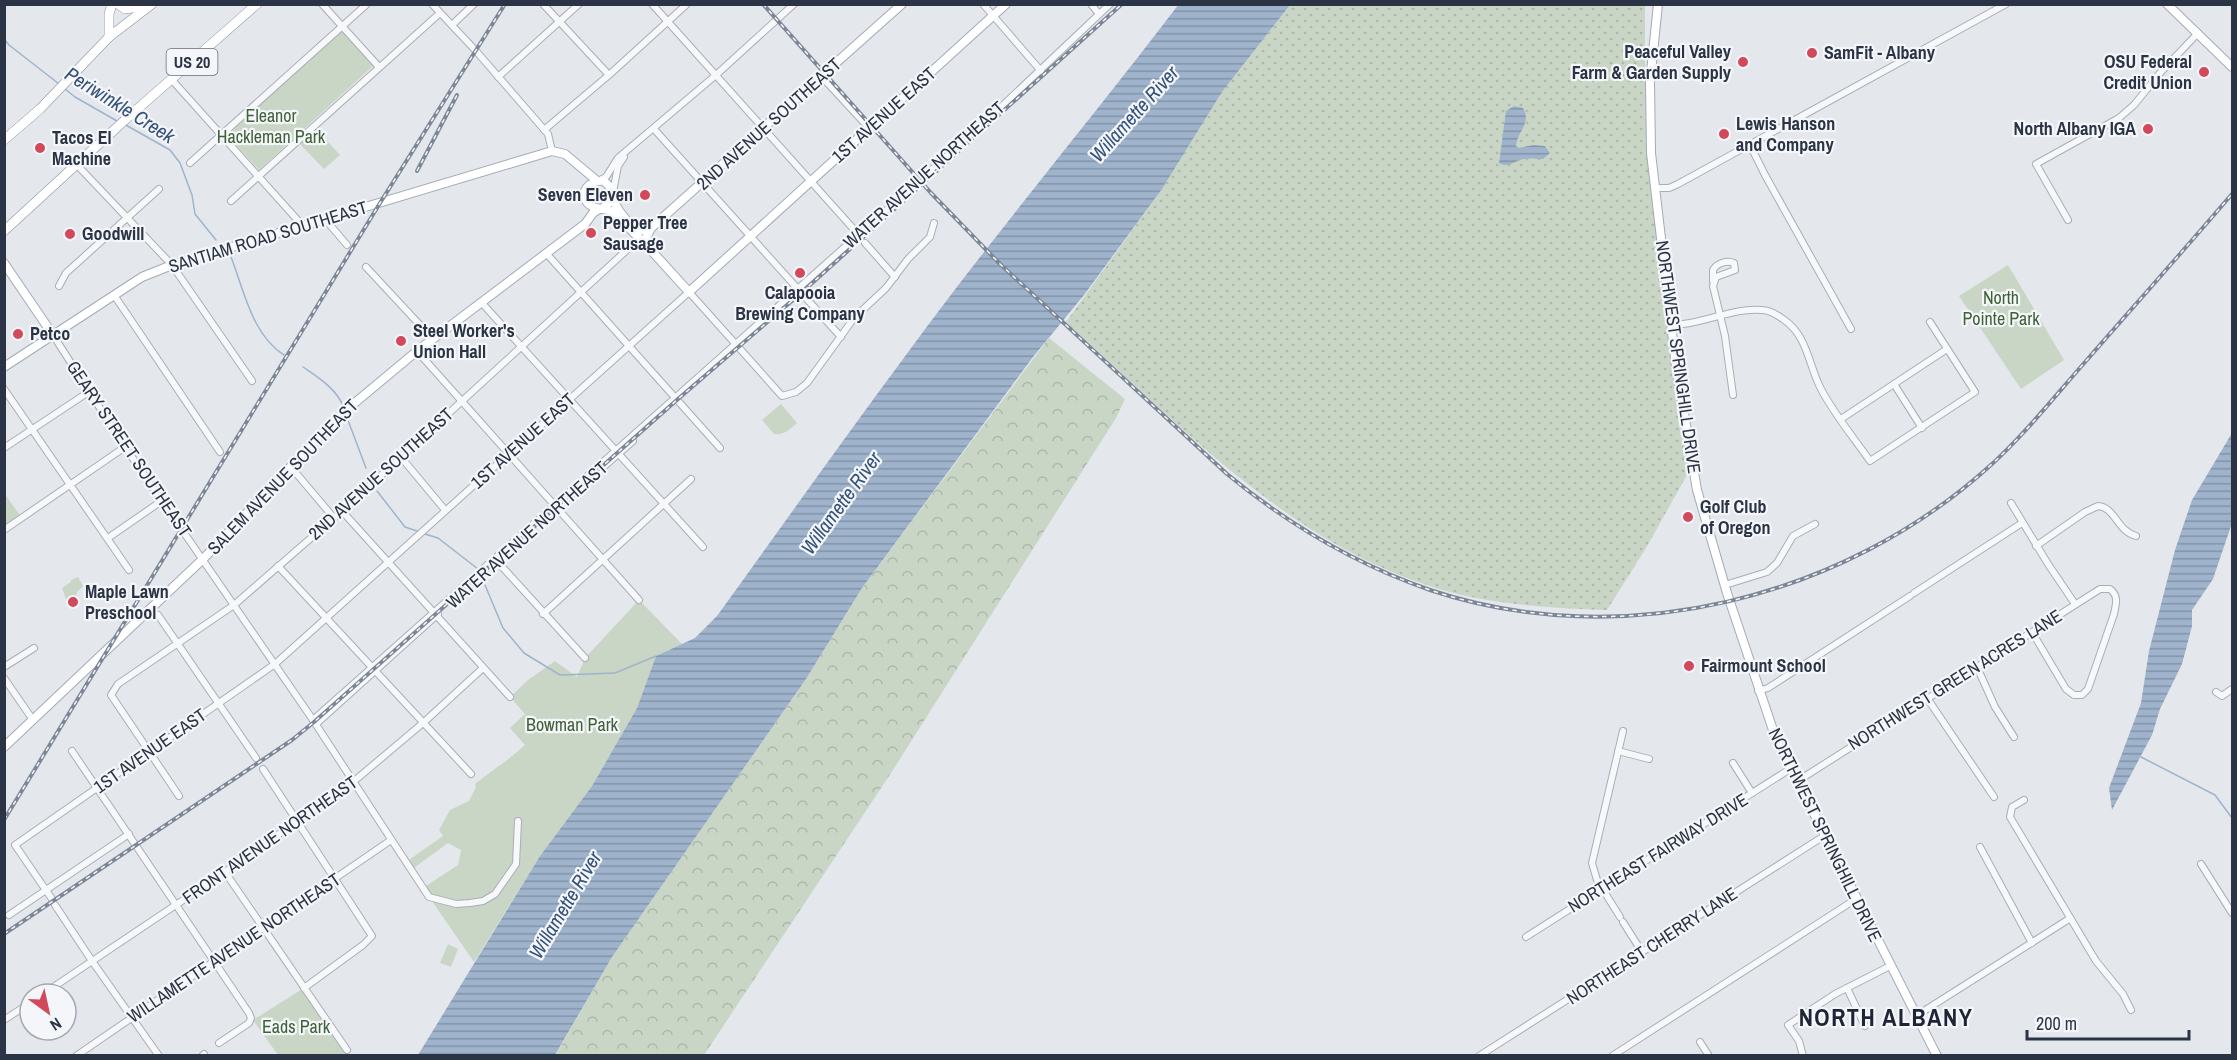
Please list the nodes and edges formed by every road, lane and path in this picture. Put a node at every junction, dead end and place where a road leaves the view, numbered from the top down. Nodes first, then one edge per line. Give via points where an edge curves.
1 (112, 4) edge
2 (118, 4) edge
3 (257, 4) edge
4 (322, 4) edge
5 (367, 4) edge
6 (432, 4) edge
7 (474, 4) edge
8 (543, 4) edge
9 (579, 4) edge
10 (652, 4) edge
11 (687, 4) edge
12 (794, 4) edge
13 (902, 4) edge
14 (983, 4) edge
15 (1006, 4) edge
16 (1091, 4) edge
17 (1110, 4) edge
18 (1658, 4) edge
19 (2006, 4) edge
20 (2168, 4) edge
21 (152, 5) edge
22 (440, 13) junction
23 (1099, 14) junction
24 (994, 16) junction
25 (559, 22) junction
26 (668, 22) junction
27 (452, 25) junction
28 (341, 27) junction
29 (2198, 33) junction
30 (109, 37) junction
31 (379, 66) junction
32 (2232, 67) edge
33 (1041, 71) junction
34 (609, 75) junction
35 (716, 75) junction
36 (498, 77) junction
37 (822, 77) junction
38 (172, 80) junction
39 (764, 128) junction
40 (869, 128) junction
41 (654, 129) junction
42 (544, 130) junction
43 (221, 135) junction
44 (4, 140) edge
45 (1750, 145) junction
46 (629, 149) junction
47 (552, 151) junction
48 (190, 163) dead end
49 (576, 164) junction
50 (77, 165) junction
51 (259, 176) junction
52 (598, 180) junction
53 (811, 180) junction
54 (702, 183) junction
55 (1655, 188) junction
56 (159, 189) dead end
57 (586, 189) junction
58 (613, 195) junction
59 (231, 201) dead end
60 (586, 202) junction
61 (601, 208) junction
62 (127, 219) junction
63 (325, 219) junction
64 (2068, 220) dead end
65 (934, 223) dead end
66 (302, 225) junction
67 (578, 228) junction
68 (651, 228) junction
69 (4, 231) edge
70 (858, 234) junction
71 (750, 236) junction
72 (640, 238) junction
73 (865, 243) dead end
74 (347, 245) dead end
75 (649, 248) junction
76 (546, 253) junction
77 (4, 263) edge
78 (172, 265) junction
79 (366, 267) dead end
80 (895, 277) junction
81 (1713, 281) dead end
82 (59, 286) dead end
83 (797, 290) junction
84 (582, 292) junction
85 (688, 292) junction
86 (114, 295) junction
87 (481, 302) junction
88 (1720, 316) junction
89 (1930, 322) dead end
90 (1672, 325) junction
91 (1851, 329) dead end
92 (53, 334) junction
93 (841, 338) junction
94 (432, 339) junction
95 (737, 344) junction
96 (629, 345) junction
97 (521, 347) junction
98 (1947, 349) junction
99 (417, 351) junction
100 (4, 368) edge
101 (252, 381) dead end
102 (1894, 384) junction
103 (4, 389) edge
104 (90, 391) junction
105 (1733, 395) dead end
106 (569, 399) junction
107 (678, 399) junction
108 (461, 400) junction
109 (1840, 419) junction
110 (1922, 428) junction
111 (34, 429) junction
112 (125, 447) junction
113 (4, 448) edge
114 (720, 448) dead end
115 (220, 452) dead end
116 (617, 453) junction
117 (508, 454) junction
118 (400, 456) junction
119 (290, 466) junction
120 (691, 479) dead end
121 (71, 484) junction
122 (163, 500) junction
123 (663, 503) junction
124 (2011, 503) dead end
125 (556, 506) junction
126 (445, 510) junction
127 (342, 511) junction
128 (334, 518) junction
129 (2022, 523) junction
130 (1815, 524) dead end
131 (4, 530) edge
132 (2136, 536) dead end
133 (108, 538) junction
134 (2036, 546) junction
135 (703, 547) dead end
136 (203, 559) junction
137 (603, 559) junction
138 (496, 560) junction
139 (388, 563) junction
140 (278, 566) junction
141 (129, 570) dead end
142 (1725, 585) junction
143 (639, 600) dead end
144 (2075, 604) junction
145 (234, 605) junction
146 (543, 614) junction
147 (158, 615) dead end
148 (434, 615) junction
149 (327, 618) junction
150 (2032, 632) junction
151 (179, 644) junction
152 (34, 648) dead end
153 (585, 658) dead end
154 (275, 664) junction
155 (4, 667) edge
156 (1977, 667) junction
157 (483, 668) junction
158 (374, 669) junction
159 (4, 678) edge
160 (2232, 689) edge
161 (1758, 691) junction
162 (2216, 692) dead end
163 (510, 698) dead end
164 (1928, 698) junction
165 (219, 704) junction
166 (33, 720) junction
167 (314, 722) junction
168 (423, 723) junction
169 (1623, 731) dead end
170 (2014, 737) dead end
171 (4, 747) edge
172 (72, 751) dead end
173 (151, 751) junction
174 (1618, 752) junction
175 (256, 758) dead end
176 (1650, 759) dead end
177 (1733, 763) dead end
178 (262, 769) dead end
179 (1790, 769) junction
180 (471, 774) dead end
181 (353, 782) junction
182 (1796, 782) junction
183 (98, 788) junction
184 (1752, 793) junction
185 (179, 796) dead end
186 (1994, 797) dead end
187 (2024, 801) dead end
188 (297, 821) junction
189 (518, 821) dead end
190 (129, 834) junction
191 (1824, 836) junction
192 (391, 840) junction
193 (1980, 847) dead end
194 (2200, 864) dead end
195 (225, 872) junction
196 (334, 879) junction
197 (1602, 888) junction
198 (46, 890) junction
199 (1856, 899) junction
200 (177, 905) junction
201 (2232, 913) edge
202 (9, 915) dead end
203 (2069, 918) junction
204 (264, 928) junction
205 (1526, 937) dead end
206 (2032, 942) junction
207 (1642, 952) junction
208 (92, 961) junction
209 (215, 961) junction
210 (1890, 966) junction
211 (61, 982) edge
212 (304, 988) junction
213 (1846, 988) junction
214 (18, 1011) edge
215 (2132, 1011) dead end
216 (1916, 1016) junction
217 (133, 1017) junction
218 (4, 1020) edge
219 (1865, 1026) dead end
220 (1700, 1042) dead end
221 (219, 1043) dead end
222 (347, 1050) dead end
223 (76, 1056) edge
224 (159, 1056) edge
225 (1479, 1056) edge
226 (1612, 1056) edge
227 (1709, 1056) edge
228 (1803, 1056) edge
229 (1936, 1056) edge

1 - 30 highway via 108,14
2 - 21 highway via 125,9
3 - 38 highway, US 20
4 - 28 street
5 - 28 street
6 - 22 street
7 - 27 street
8 - 25 street
9 - 25 street
10 - 26 street
11 - 26 street
12 - 35 street
13 - 37 main road, 2ND AVENUE SOUTHEAST
14 - 24 street
15 - 24 main road, 1ST AVENUE EAST
16 - 23 street
17 - 23 street, WATER AVENUE NORTHEAST
18 - 55 main road, NORTHWEST SPRINGHILL DRIVE via 1649,116
19 - 45 street
20 - 29 main road
21 - 30 highway
22 - 27 street
22 - 31 street
23 - 33 street, WATER AVENUE NORTHEAST
24 - 33 street
24 - 40 main road, 1ST AVENUE EAST
25 - 34 street
25 - 36 street
26 - 34 street
26 - 35 street
27 - 36 street
28 - 31 street
28 - 43 street
29 - 32 main road
29 - 64 street via 2119,118 2036,164
30 - 44 highway
31 - 51 street
33 - 70 street, WATER AVENUE NORTHEAST
34 - 42 street
35 - 39 street
35 - 41 street
36 - 42 street
37 - 39 main road, 2ND AVENUE SOUTHEAST
37 - 40 street
38 - 43 street
38 - 50 highway, US 20
39 - 53 street
39 - 54 main road, 2ND AVENUE SOUTHEAST
40 - 53 main road, 1ST AVENUE EAST
41 - 46 street
41 - 54 street
42 - 47 street
43 - 48 street
43 - 51 street
45 - 55 street via 1678,184
45 - 91 street
46 - 52 street via 606,177
46 - 58 street via 618,166
47 - 49 main road via 565,154
47 - 63 main road, SANTIAM ROAD SOUTHEAST
49 - 52 main road
49 - 57 main road
50 - 62 street
50 - 69 highway, US 20
51 - 59 street
51 - 66 street
52 - 57 main road
52 - 58 main road via 607,183
53 - 70 street
53 - 71 main road, 1ST AVENUE EAST
54 - 68 main road, 2ND AVENUE SOUTHEAST
54 - 71 street
55 - 90 main road, NORTHWEST SPRINGHILL DRIVE
56 - 62 street
57 - 60 main road
58 - 61 main road via 609,204
58 - 68 main road via 616,206 636,229
60 - 61 main road
60 - 67 main road
61 - 67 main road, SALEM AVENUE SOUTHEAST
61 - 72 main road via 613,212
62 - 78 street
62 - 82 street via 66,273
63 - 66 main road, SANTIAM ROAD SOUTHEAST
63 - 74 street
65 - 80 street via 930,237
66 - 78 main road, SANTIAM ROAD SOUTHEAST
67 - 76 main road, SALEM AVENUE SOUTHEAST
68 - 75 main road via 646,238
70 - 83 street, WATER AVENUE NORTHEAST
71 - 83 street
71 - 85 main road, 1ST AVENUE EAST
72 - 75 main road
72 - 84 street, 2ND AVENUE SOUTHEAST
73 - 80 street
75 - 85 main road
76 - 84 street
76 - 87 main road, SALEM AVENUE SOUTHEAST
77 - 92 main road, GEARY STREET SOUTHEAST
78 - 86 main road, SANTIAM ROAD SOUTHEAST
78 - 101 street
79 - 94 street
80 - 93 street via 854,318
81 - 88 street
83 - 93 street
83 - 95 street, WATER AVENUE NORTHEAST
84 - 96 street
84 - 97 street, 2ND AVENUE SOUTHEAST
85 - 95 street
85 - 96 street, 1ST AVENUE EAST
86 - 92 main road, SANTIAM ROAD SOUTHEAST
86 - 115 street
87 - 94 main road, SALEM AVENUE SOUTHEAST
87 - 97 street
88 - 90 street via 1699,323
88 - 105 street
88 - 109 street via 1759,309 1789,323 1800,335 1821,390
89 - 98 street
90 - 142 main road, NORTHWEST SPRINGHILL DRIVE via 1692,466
92 - 100 main road, SANTIAM ROAD SOUTHEAST
92 - 104 street, GEARY STREET SOUTHEAST
93 - 95 street via 807,382 796,392 782,396
94 - 99 main road, SALEM AVENUE SOUTHEAST
95 - 107 street, WATER AVENUE NORTHEAST via 719,365
96 - 106 street, 1ST AVENUE EAST
96 - 107 street
97 - 106 street
97 - 108 street, 2ND AVENUE SOUTHEAST
98 - 102 street
98 - 110 street via 1975,392
99 - 108 street
99 - 119 main road, SALEM AVENUE SOUTHEAST via 351,406
102 - 109 street
102 - 110 street
103 - 111 street
104 - 111 street
104 - 112 street, GEARY STREET SOUTHEAST
106 - 116 street
106 - 117 street, 1ST AVENUE EAST
107 - 114 street
107 - 116 street, WATER AVENUE NORTHEAST
108 - 117 street
108 - 118 street, 2ND AVENUE SOUTHEAST
109 - 110 street via 1870,461
111 - 113 street
111 - 121 street
112 - 121 street
112 - 122 street, GEARY STREET SOUTHEAST
116 - 123 street
116 - 125 street, WATER AVENUE NORTHEAST
117 - 125 street
117 - 126 street, 1ST AVENUE EAST
118 - 126 street
118 - 127 street, 2ND AVENUE SOUTHEAST
119 - 128 street
119 - 136 main road, SALEM AVENUE SOUTHEAST
120 - 123 street
121 - 131 street
121 - 133 street
122 - 133 street
122 - 136 street, GEARY STREET SOUTHEAST
123 - 135 street
123 - 137 street
124 - 129 street, NORTHWEST GREEN ACRES LANE
125 - 137 street
125 - 138 street, WATER AVENUE NORTHEAST
126 - 139 street, 1ST AVENUE EAST
127 - 128 street, 2ND AVENUE SOUTHEAST
127 - 139 street
128 - 140 street, 2ND AVENUE SOUTHEAST
129 - 134 street, NORTHWEST GREEN ACRES LANE
129 - 161 street
130 - 142 street via 1793,536 1767,572
132 - 134 street via 2125,532 2108,509 2098,506
133 - 141 street
134 - 144 street, NORTHWEST GREEN ACRES LANE
136 - 145 street, GEARY STREET SOUTHEAST
136 - 166 main road, SALEM AVENUE SOUTHEAST
137 - 143 street
137 - 146 street
138 - 146 street
138 - 148 street, WATER AVENUE NORTHEAST
139 - 148 street
139 - 149 street, 1ST AVENUE EAST
140 - 145 street, 2ND AVENUE SOUTHEAST
140 - 149 street
142 - 161 main road, NORTHWEST SPRINGHILL DRIVE
144 - 150 street, NORTHWEST GREEN ACRES LANE
144 - 150 street via 2104,588 2113,591 2116,598 2115,614 2090,685 2082,695 2066,689
145 - 151 street, 2ND AVENUE SOUTHEAST
145 - 154 street, GEARY STREET SOUTHEAST
146 - 153 street
147 - 151 street
148 - 157 street
148 - 158 street, WATER AVENUE NORTHEAST
149 - 154 street, 1ST AVENUE EAST
149 - 158 street
150 - 156 street, NORTHWEST GREEN ACRES LANE
151 - 165 street
151 - 173 street, 2ND AVENUE SOUTHEAST via 118,684 111,695
152 - 155 street
154 - 165 street, 1ST AVENUE EAST
154 - 167 street, GEARY STREET SOUTHEAST
156 - 164 street, NORTHWEST GREEN ACRES LANE
156 - 170 street
157 - 163 street
157 - 168 street, FRONT AVENUE NORTHEAST
158 - 167 street, WATER AVENUE NORTHEAST
158 - 168 street
159 - 166 street
160 - 162 street via 2223,696
161 - 179 main road, NORTHWEST SPRINGHILL DRIVE
164 - 182 street, NORTHWEST GREEN ACRES LANE
164 - 186 street
165 - 173 street, 1ST AVENUE EAST
165 - 175 street
166 - 171 main road, SALEM AVENUE SOUTHEAST
167 - 181 street, GEARY STREET SOUTHEAST
168 - 180 street
168 - 181 street, FRONT AVENUE NORTHEAST
169 - 174 street
172 - 183 street
173 - 183 street, 1ST AVENUE EAST
173 - 185 street
174 - 176 street
174 - 197 street via 1592,859
177 - 184 street
178 - 188 street
179 - 182 main road, NORTHWEST SPRINGHILL DRIVE
179 - 184 street, NORTHEAST FAIRWAY DRIVE
181 - 188 street, FRONT AVENUE NORTHEAST
181 - 192 street, GEARY STREET SOUTHEAST
182 - 191 main road, NORTHWEST SPRINGHILL DRIVE
183 - 190 street
183 - 198 street, 1ST AVENUE EAST via 15,845
184 - 197 street, NORTHEAST FAIRWAY DRIVE
187 - 203 street via 2012,807 2010,817
188 - 195 street, FRONT AVENUE NORTHEAST
188 - 196 street
189 - 192 street, GEARY STREET SOUTHEAST via 516,864 495,894 483,901 456,904 433,899
190 - 198 street
190 - 200 street
191 - 199 main road, NORTHWEST SPRINGHILL DRIVE
191 - 207 street, NORTHEAST CHERRY LANE
192 - 196 street, WILLAMETTE AVENUE NORTHEAST
193 - 206 street
194 - 201 street
195 - 200 street, FRONT AVENUE NORTHEAST
195 - 204 street
196 - 204 street, WILLAMETTE AVENUE NORTHEAST
196 - 212 street via 372,936
197 - 205 street, NORTHEAST FAIRWAY DRIVE
197 - 207 street
198 - 202 street
198 - 208 street
199 - 210 main road, NORTHWEST SPRINGHILL DRIVE
199 - 226 street
200 - 208 street, FRONT AVENUE NORTHEAST
200 - 209 street
203 - 206 street
203 - 215 street
204 - 209 street, WILLAMETTE AVENUE NORTHEAST
204 - 212 street
206 - 216 street
207 - 225 street, NORTHEAST CHERRY LANE
208 - 211 street, FRONT AVENUE NORTHEAST
208 - 217 street
209 - 217 street, WILLAMETTE AVENUE NORTHEAST
209 - 221 street via 251,1018
210 - 213 street
210 - 216 main road, NORTHWEST SPRINGHILL DRIVE
212 - 222 street
213 - 219 street
213 - 228 street via 1788,1025
214 - 218 street
216 - 229 main road, NORTHWEST SPRINGHILL DRIVE
217 - 223 street, WILLAMETTE AVENUE NORTHEAST
217 - 224 street
220 - 227 street

